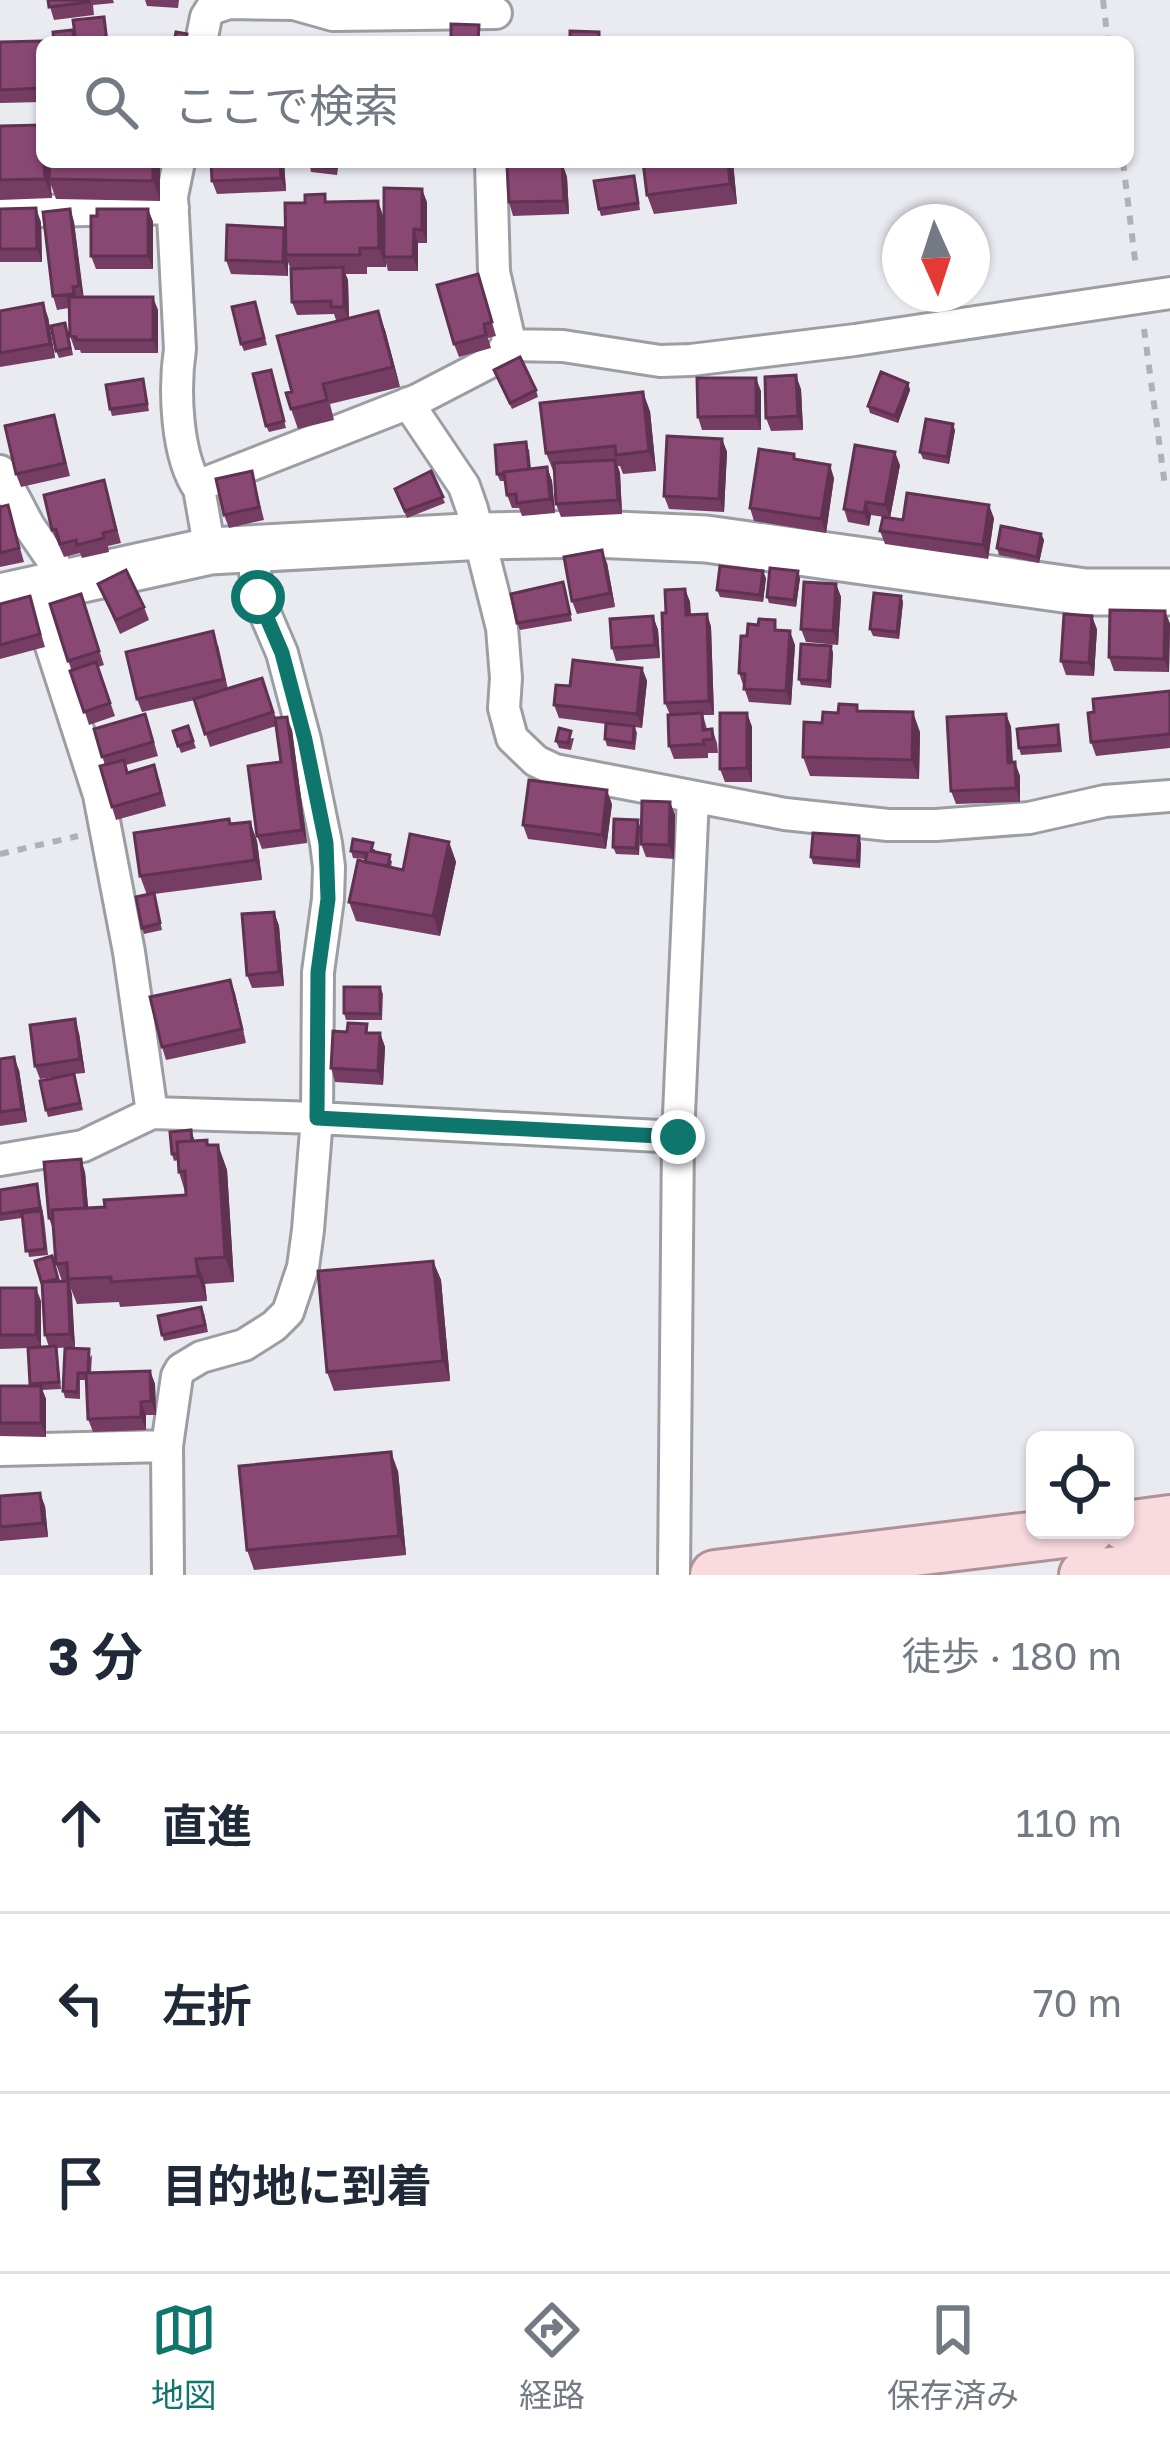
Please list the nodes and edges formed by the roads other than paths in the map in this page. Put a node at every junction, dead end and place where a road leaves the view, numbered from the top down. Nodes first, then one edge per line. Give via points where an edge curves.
1 (496, 18) edge
2 (202, 36) edge
3 (178, 168) edge
4 (491, 168) edge
5 (172, 208) junction
6 (0, 212) edge
7 (1170, 293) edge
8 (507, 345) junction
9 (407, 404) junction
10 (0, 471) edge
11 (200, 489) junction
12 (479, 537) junction
13 (231, 549) junction
14 (31, 590) edge
15 (1170, 592) edge
16 (1170, 796) edge
17 (693, 797) junction
18 (152, 1113) junction
19 (317, 1118) junction
20 (678, 1137) junction
21 (0, 1160) edge
22 (167, 1446) junction
23 (0, 1450) edge
24 (1170, 1520) edge
25 (1134, 1525) edge
26 (1026, 1538) edge
27 (1170, 1564) edge
28 (168, 1575) edge
29 (674, 1575) edge
30 (715, 1575) edge
31 (1084, 1575) edge

1 - 2 street via 333,15 294,4 229,2 211,9
3 - 5 street
4 - 8 street via 494,272
5 - 6 street
5 - 11 street via 183,456
7 - 8 street via 691,359
8 - 9 street via 487,365
9 - 11 street
9 - 12 street via 464,486
10 - 14 street via 53,561
11 - 13 street
12 - 13 street
12 - 15 street via 706,539 1085,592
12 - 17 street via 502,628 503,708 512,738 554,770
13 - 14 street
13 - 19 street via 282,653 326,843
14 - 18 street via 99,795
16 - 17 street via 936,825 785,814
17 - 20 street
18 - 19 street
18 - 21 street via 83,1146
19 - 20 street
19 - 22 street via 303,1267 288,1312 244,1345 183,1365
20 - 29 street
22 - 23 street
22 - 28 street
24 - 25 main road
26 - 30 main road
27 - 31 main road

